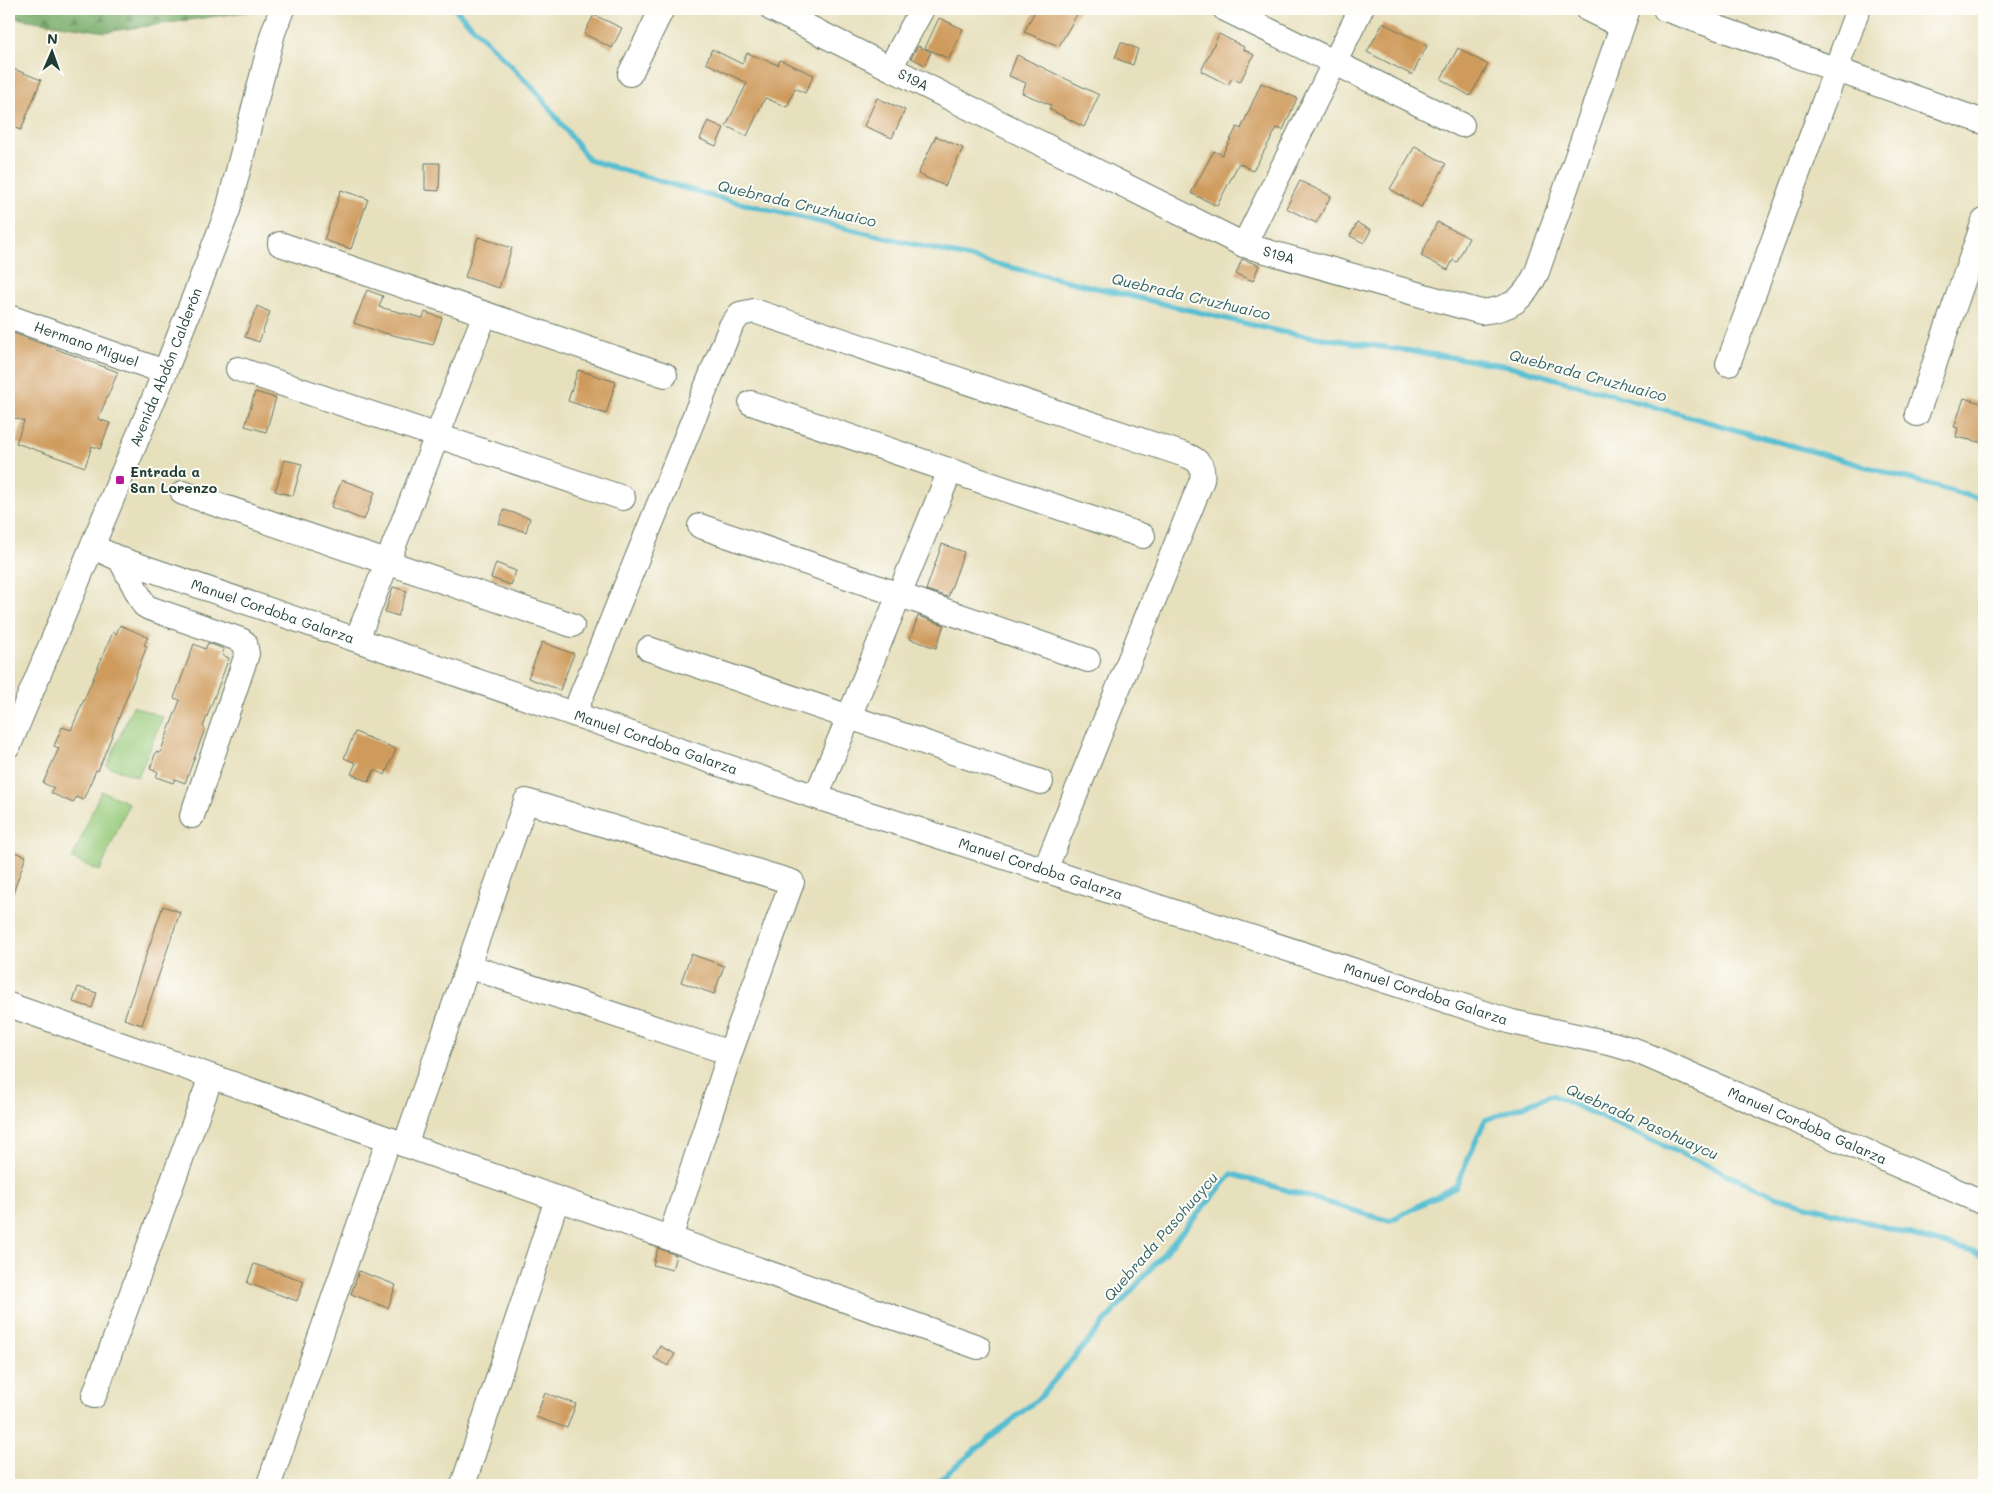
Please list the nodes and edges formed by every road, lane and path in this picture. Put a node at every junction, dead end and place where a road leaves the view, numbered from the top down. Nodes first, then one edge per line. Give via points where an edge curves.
1 (282, 9) edge
2 (662, 9) edge
3 (772, 9) edge
4 (922, 9) edge
5 (1225, 9) edge
6 (1361, 9) edge
7 (1587, 9) edge
8 (1665, 9) edge
9 (1858, 9) edge
10 (1625, 18) edge
11 (1334, 62) junction
12 (890, 68) junction
13 (1837, 70) junction
14 (630, 74) dead end
15 (1984, 122) edge
16 (1462, 125) dead end
17 (1984, 221) edge
18 (280, 244) dead end
19 (1244, 245) junction
20 (484, 314) junction
21 (9, 317) edge
22 (1728, 364) dead end
23 (238, 369) dead end
24 (165, 372) junction
25 (665, 375) dead end
26 (751, 403) dead end
27 (1917, 414) dead end
28 (437, 435) junction
29 (950, 471) junction
30 (182, 493) dead end
31 (622, 498) dead end
32 (700, 526) dead end
33 (1144, 536) dead end
34 (93, 547) junction
35 (120, 559) junction
36 (387, 562) junction
37 (899, 595) junction
38 (572, 625) dead end
39 (357, 639) junction
40 (649, 649) dead end
41 (1088, 660) dead end
42 (574, 714) junction
43 (849, 717) junction
44 (9, 745) edge
45 (1041, 782) dead end
46 (816, 797) junction
47 (192, 816) dead end
48 (1045, 870) junction
49 (468, 966) junction
50 (9, 1006) edge
51 (730, 1053) junction
52 (211, 1076) junction
53 (397, 1142) junction
54 (557, 1199) junction
55 (1984, 1203) edge
56 (670, 1238) junction
57 (978, 1347) dead end
58 (94, 1396) dead end
59 (269, 1484) dead end
60 (463, 1485) edge

1 - 24 street, Avenida Abdón Calderón via 228,210
2 - 14 street
3 - 12 street, S19A
4 - 12 street
5 - 11 street
6 - 11 street
7 - 10 street
8 - 13 street
9 - 13 street
10 - 19 street, S19A via 1536,272 1529,289 1516,302 1499,310 1481,312
11 - 16 street
11 - 19 street
12 - 19 street, S19A
13 - 15 street
13 - 22 street
17 - 27 street
18 - 20 street
20 - 25 street
20 - 28 street
21 - 24 street, Hermano Miguel
23 - 28 street
24 - 34 street, Avenida Abdón Calderón
26 - 29 street
28 - 31 street
28 - 36 street
29 - 33 street
29 - 37 street
30 - 36 street
32 - 37 street
34 - 35 street, Manuel Cordoba Galarza
34 - 44 street, Avenida Abdón Calderón
35 - 39 street, Manuel Cordoba Galarza
35 - 47 street via 149,608 245,643 247,654
36 - 38 street
36 - 39 street
37 - 41 street
37 - 43 street
39 - 42 street, Manuel Cordoba Galarza
40 - 43 street
42 - 46 street, Manuel Cordoba Galarza
42 - 48 street via 731,326 735,319 754,311 1188,456 1201,465 1202,480
43 - 45 street
43 - 46 street
46 - 48 street, Manuel Cordoba Galarza
48 - 55 street, Manuel Cordoba Galarza via 1512,1022 1637,1051
49 - 51 street
49 - 51 street via 526,801 792,882
49 - 53 street
50 - 52 street
51 - 56 street
52 - 53 street
52 - 58 street
53 - 54 street
53 - 59 street
54 - 56 street
54 - 60 street
56 - 57 street

